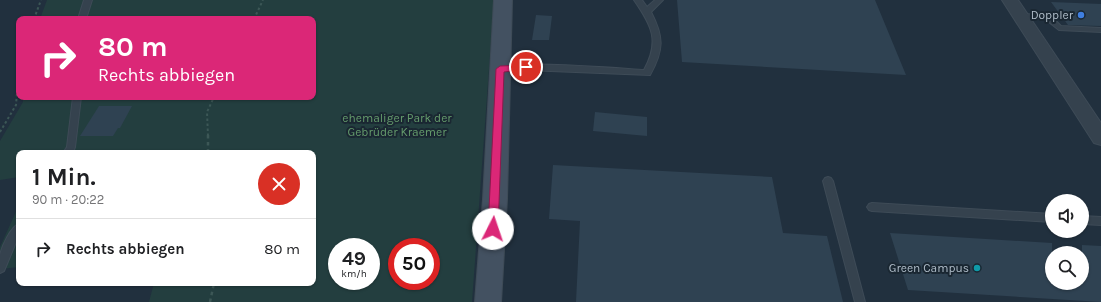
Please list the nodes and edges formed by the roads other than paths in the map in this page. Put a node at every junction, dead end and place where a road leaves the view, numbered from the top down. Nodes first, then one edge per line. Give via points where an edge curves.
1 (88, 0) edge
2 (503, 0) edge
3 (638, 0) edge
4 (659, 0) edge
5 (1010, 0) edge
6 (647, 12) junction
7 (83, 16) edge
8 (1021, 16) junction
9 (1101, 30) edge
10 (500, 69) junction
11 (77, 100) edge
12 (1101, 138) edge
13 (70, 150) edge
14 (828, 181) dead end
15 (872, 207) dead end
16 (1045, 218) edge
17 (1089, 220) edge
18 (1101, 221) edge
19 (16, 232) edge
20 (0, 268) edge
21 (488, 302) edge
22 (860, 302) edge

1 - 7 lane
2 - 10 main road
3 - 6 lane
4 - 6 lane
5 - 8 street
6 - 10 lane via 657,31 657,55 646,73 526,67
8 - 9 lane via 1047,17 1059,28
8 - 12 street
10 - 21 main road
11 - 13 lane
14 - 22 lane
15 - 16 lane
17 - 18 lane
19 - 20 lane

